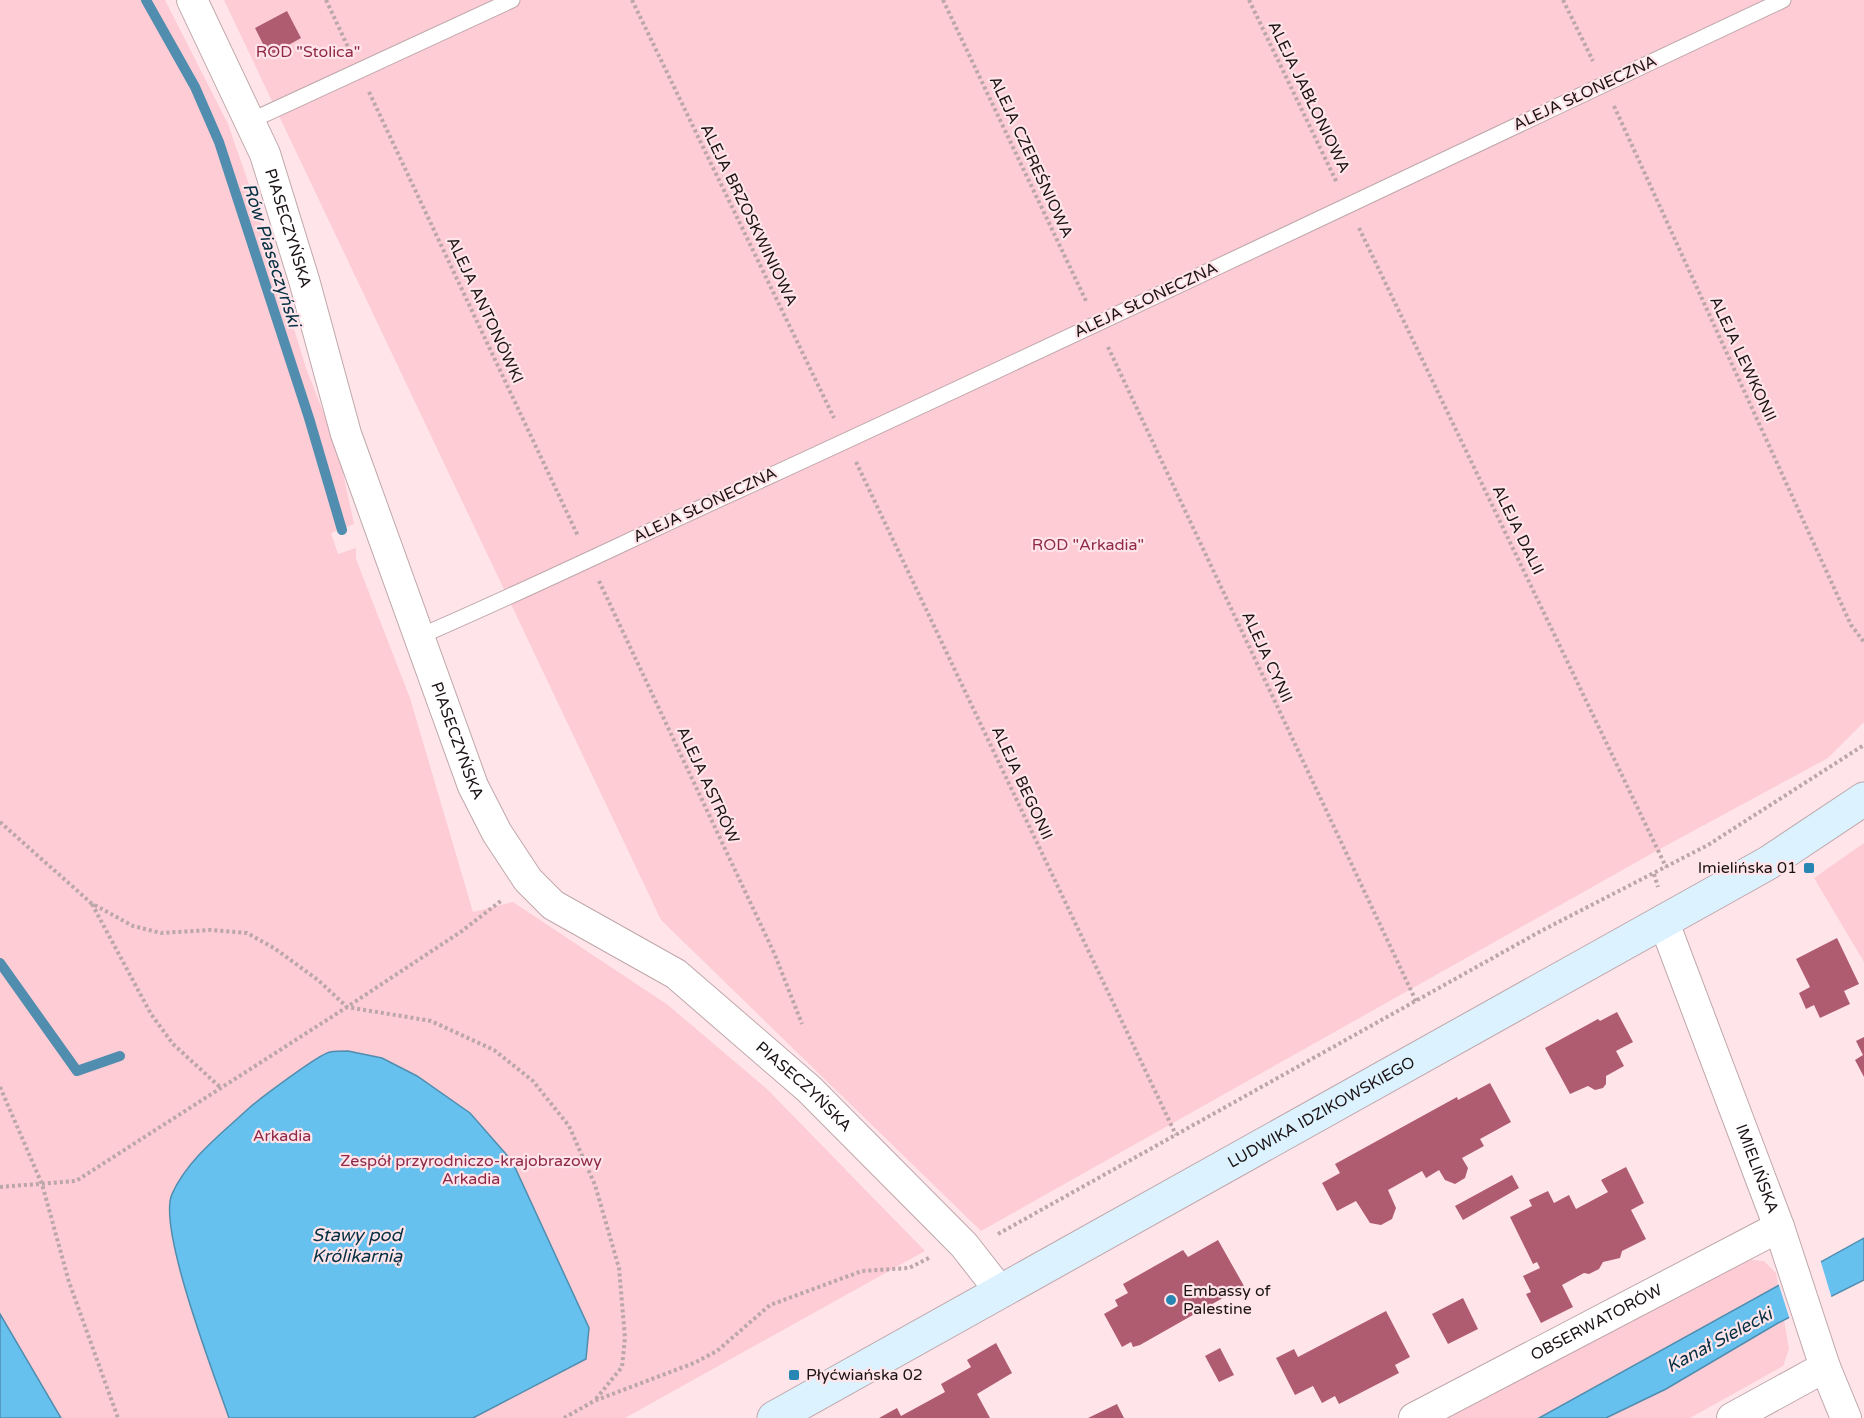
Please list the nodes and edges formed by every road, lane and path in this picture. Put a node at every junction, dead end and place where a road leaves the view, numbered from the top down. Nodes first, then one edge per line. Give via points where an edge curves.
1 (192, 0) edge
2 (326, 0) edge
3 (512, 0) edge
4 (632, 0) edge
5 (943, 0) edge
6 (1249, 0) edge
7 (1563, 0) edge
8 (1784, 0) edge
9 (360, 72) junction
10 (1604, 84) junction
11 (250, 121) junction
12 (1347, 204) junction
13 (1097, 323) junction
14 (846, 441) junction
15 (589, 558) junction
16 (418, 637) junction
17 (1864, 642) edge
18 (1864, 744) edge
19 (1864, 799) edge
20 (0, 822) edge
21 (1666, 867) junction
22 (528, 880) junction
23 (91, 903) junction
24 (1663, 920) junction
25 (1416, 1000) junction
26 (347, 1007) junction
27 (802, 1024) dead end
28 (0, 1087) edge
29 (221, 1088) junction
30 (1176, 1135) junction
31 (42, 1184) junction
32 (0, 1186) edge
33 (1779, 1227) junction
34 (964, 1245) junction
35 (1000, 1291) junction
36 (1825, 1367) junction
37 (594, 1401) junction
38 (118, 1418) edge
39 (564, 1418) edge
40 (774, 1418) edge
41 (1414, 1418) edge
42 (1732, 1418) edge
43 (1846, 1418) edge

1 - 11 street, PIASECZYŃSKA
2 - 9 path, ALEJA ANTONÓWKI
3 - 9 lane
4 - 14 path, ALEJA BRZOSKWINIOWA
5 - 13 path, ALEJA CZEREŚNIOWA
6 - 12 path, ALEJA JABŁONIOWA
7 - 10 path, ALEJA LEWKONII
8 - 10 lane, ALEJA SŁONECZNA
9 - 11 lane
9 - 15 path, ALEJA ANTONÓWKI
10 - 12 lane, ALEJA SŁONECZNA
10 - 17 path, ALEJA LEWKONII via 1851,625
11 - 16 street, PIASECZYŃSKA via 276,187 346,434
12 - 13 lane, ALEJA SŁONECZNA
12 - 21 path, ALEJA DALII
13 - 14 lane, ALEJA SŁONECZNA
13 - 25 path, ALEJA CYNII
14 - 15 lane, ALEJA SŁONECZNA
14 - 30 path, ALEJA BEGONII
15 - 16 lane, ALEJA SŁONECZNA
15 - 27 path, ALEJA ASTRÓW via 775,955
16 - 22 street, PIASECZYŃSKA via 473,786 497,833
18 - 21 path via 1727,833
19 - 24 street, LUDWIKA IDZIKOWSKIEGO via 1768,863
20 - 23 path
21 - 25 path
22 - 26 path via 462,931
22 - 34 street, PIASECZYŃSKA via 553,905 676,974 809,1089
23 - 26 path via 133,927 161,933 246,933 318,980
23 - 29 path via 151,1014 173,1044
24 - 33 street, IMIELIŃSKA
24 - 35 street, LUDWIKA IDZIKOWSKIEGO
25 - 30 path
26 - 29 path
26 - 37 path via 431,1021 494,1050 533,1082 569,1126 595,1185 620,1268 625,1338 622,1367
28 - 31 path
29 - 31 path via 76,1181
30 - 34 path via 991,1238
31 - 32 path
31 - 38 path via 69,1282
33 - 36 street, IMIELIŃSKA
33 - 41 street, OBSERWATORÓW
34 - 35 street, PIASECZYŃSKA
34 - 37 path via 944,1250 909,1269 862,1271 770,1305 717,1351 694,1364
35 - 40 street, LUDWIKA IDZIKOWSKIEGO
36 - 42 street
36 - 43 street, IMIELIŃSKA
37 - 39 path

